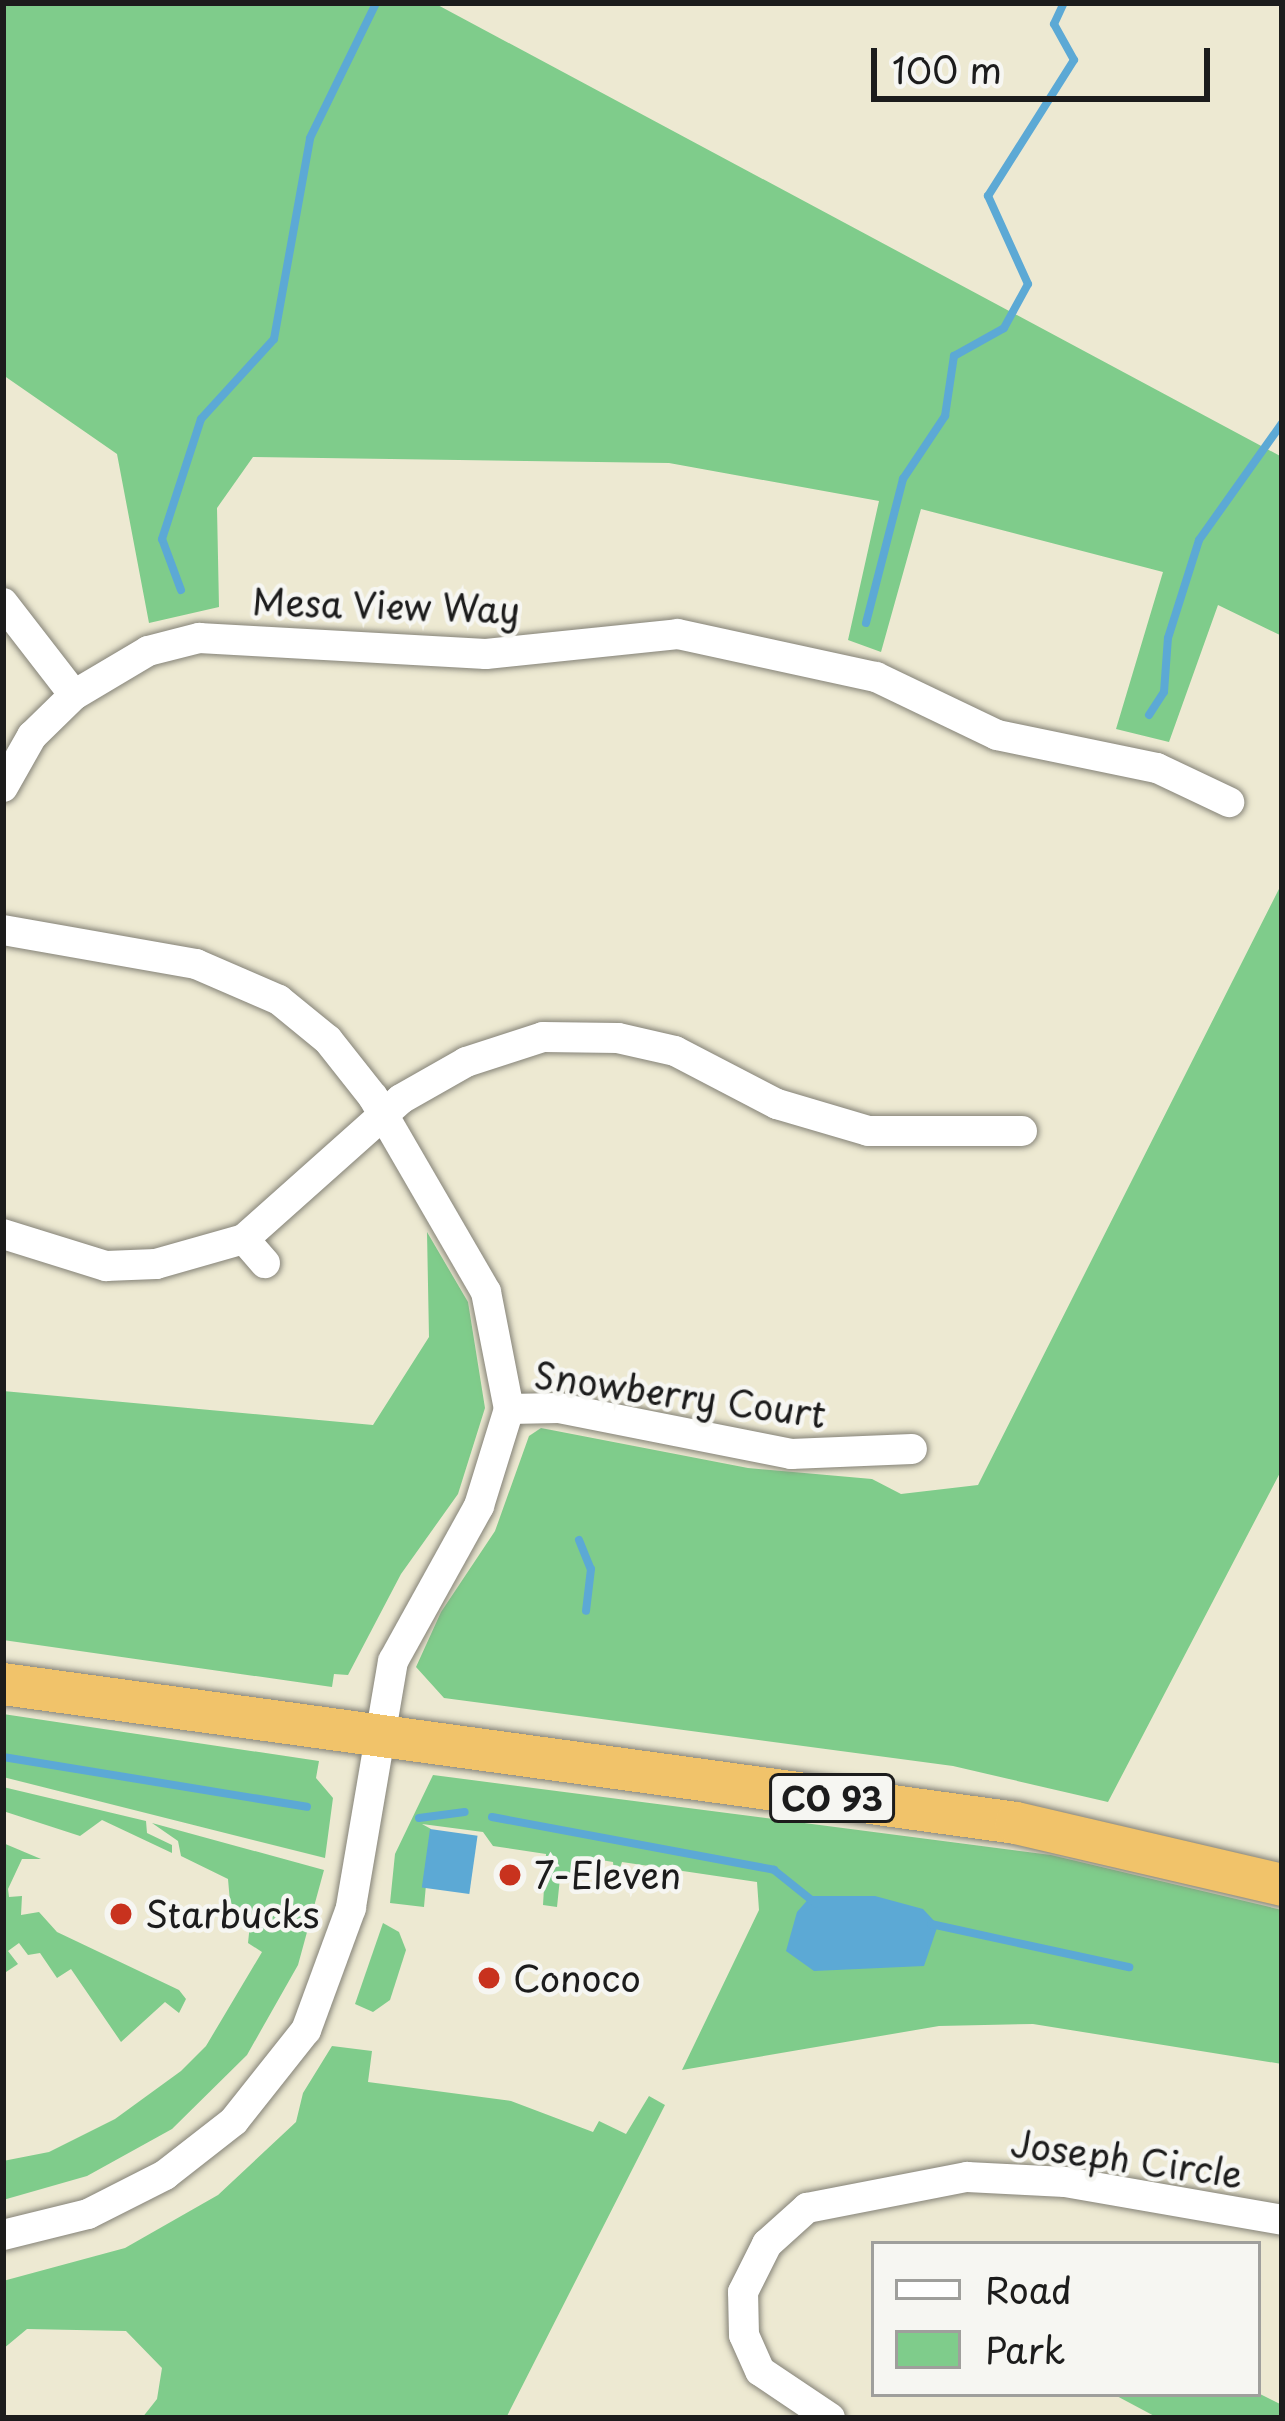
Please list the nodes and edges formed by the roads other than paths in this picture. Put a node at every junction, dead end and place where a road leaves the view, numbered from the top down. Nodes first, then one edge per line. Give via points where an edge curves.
1 (3, 603) edge
2 (74, 695) junction
3 (3, 787) edge
4 (1229, 802) dead end
5 (3, 930) edge
6 (383, 1113) junction
7 (1022, 1131) dead end
8 (3, 1234) edge
9 (244, 1239) junction
10 (265, 1263) dead end
11 (509, 1409) junction
12 (912, 1449) dead end
13 (3, 1684) edge
14 (378, 1736) junction
15 (1282, 1886) edge
16 (1282, 2220) edge
17 (3, 2235) edge
18 (830, 2418) edge

1 - 2 street
2 - 3 street, Mesa View Way via 32,736
2 - 4 street, Mesa View Way via 148,651 200,638 486,654 678,634 876,677 997,735 1157,768
5 - 6 street via 196,964 242,981 328,1040
6 - 7 street via 466,1062 525,1041 577,1035 675,1051 776,1103 868,1131
6 - 9 street
6 - 11 street via 487,1292
8 - 9 street via 106,1266 156,1264
9 - 10 street
11 - 12 street, Snowberry Court via 559,1408 791,1454
11 - 14 street via 479,1506 393,1661
13 - 14 highway, CO 93
14 - 15 highway, CO 93 via 1016,1823
14 - 17 street via 343,1942 306,2030 271,2080 165,2175 88,2214
16 - 18 street, Joseph Circle via 1065,2182 967,2177 807,2208 767,2244 743,2292 743,2335 760,2371

